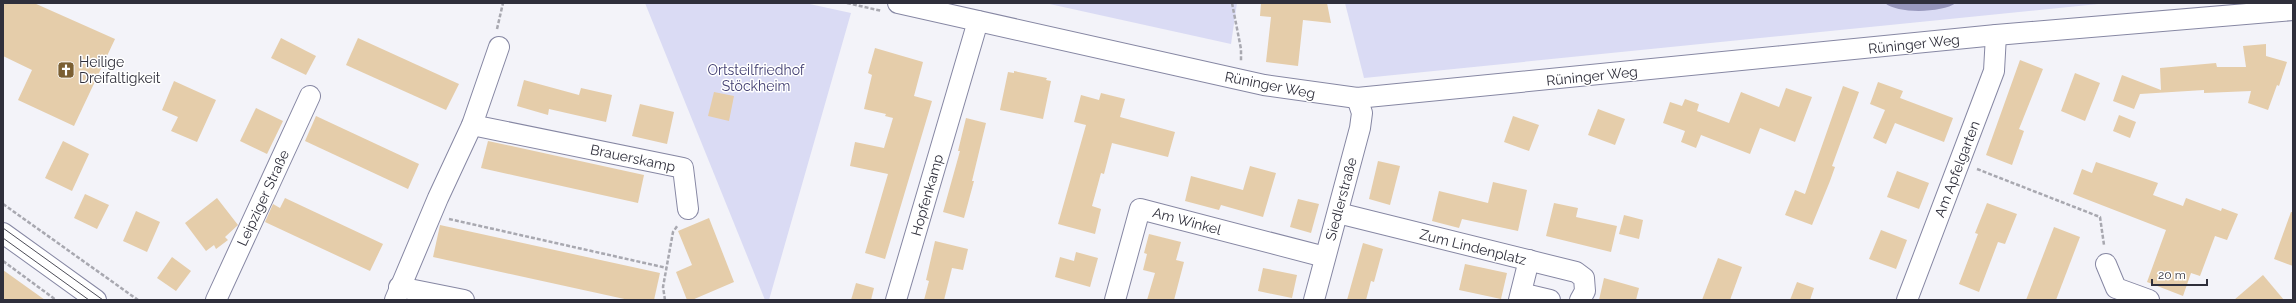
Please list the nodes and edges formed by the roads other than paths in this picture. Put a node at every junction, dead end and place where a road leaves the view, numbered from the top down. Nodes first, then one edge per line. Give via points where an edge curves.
1 (898, 3) edge
2 (2293, 10) edge
3 (978, 21) junction
4 (1996, 35) junction
5 (499, 47) road end
6 (310, 96) dead end
7 (1357, 98) junction
8 (472, 124) junction
9 (688, 209) road end
10 (1338, 213) junction
11 (3, 233) edge
12 (1325, 257) junction
13 (1529, 260) junction
14 (2106, 264) road end
15 (397, 293) edge
16 (1520, 297) edge
17 (96, 300) edge
18 (216, 300) edge
19 (464, 300) edge
20 (896, 300) edge
21 (1115, 300) edge
22 (1314, 300) edge
23 (1550, 300) edge
24 (1580, 300) edge
25 (1907, 300) edge
26 (2149, 300) edge

1 - 3 street, Rüninger Weg
2 - 4 street, Rüninger Weg
3 - 7 street, Rüninger Weg via 1241,80 1309,93
3 - 20 street, Hopfenkamp
4 - 7 street, Rüninger Weg
4 - 25 street, Am Apfelgarten via 1994,71
5 - 8 street
6 - 18 street, Leipziger Straße
7 - 10 street, Siedlerstraße via 1362,113 1360,128
8 - 9 street, Brauerskamp via 683,168
8 - 15 street
10 - 12 street, Siedlerstraße
10 - 13 street, Zum Lindenplatz
11 - 17 street
12 - 21 street, Am Winkel via 1140,209
12 - 22 street, Siedlerstraße
13 - 16 street
13 - 24 street, Zum Lindenplatz via 1576,272 1584,278 1585,291
14 - 26 street via 2116,288
15 - 19 street
16 - 23 street

